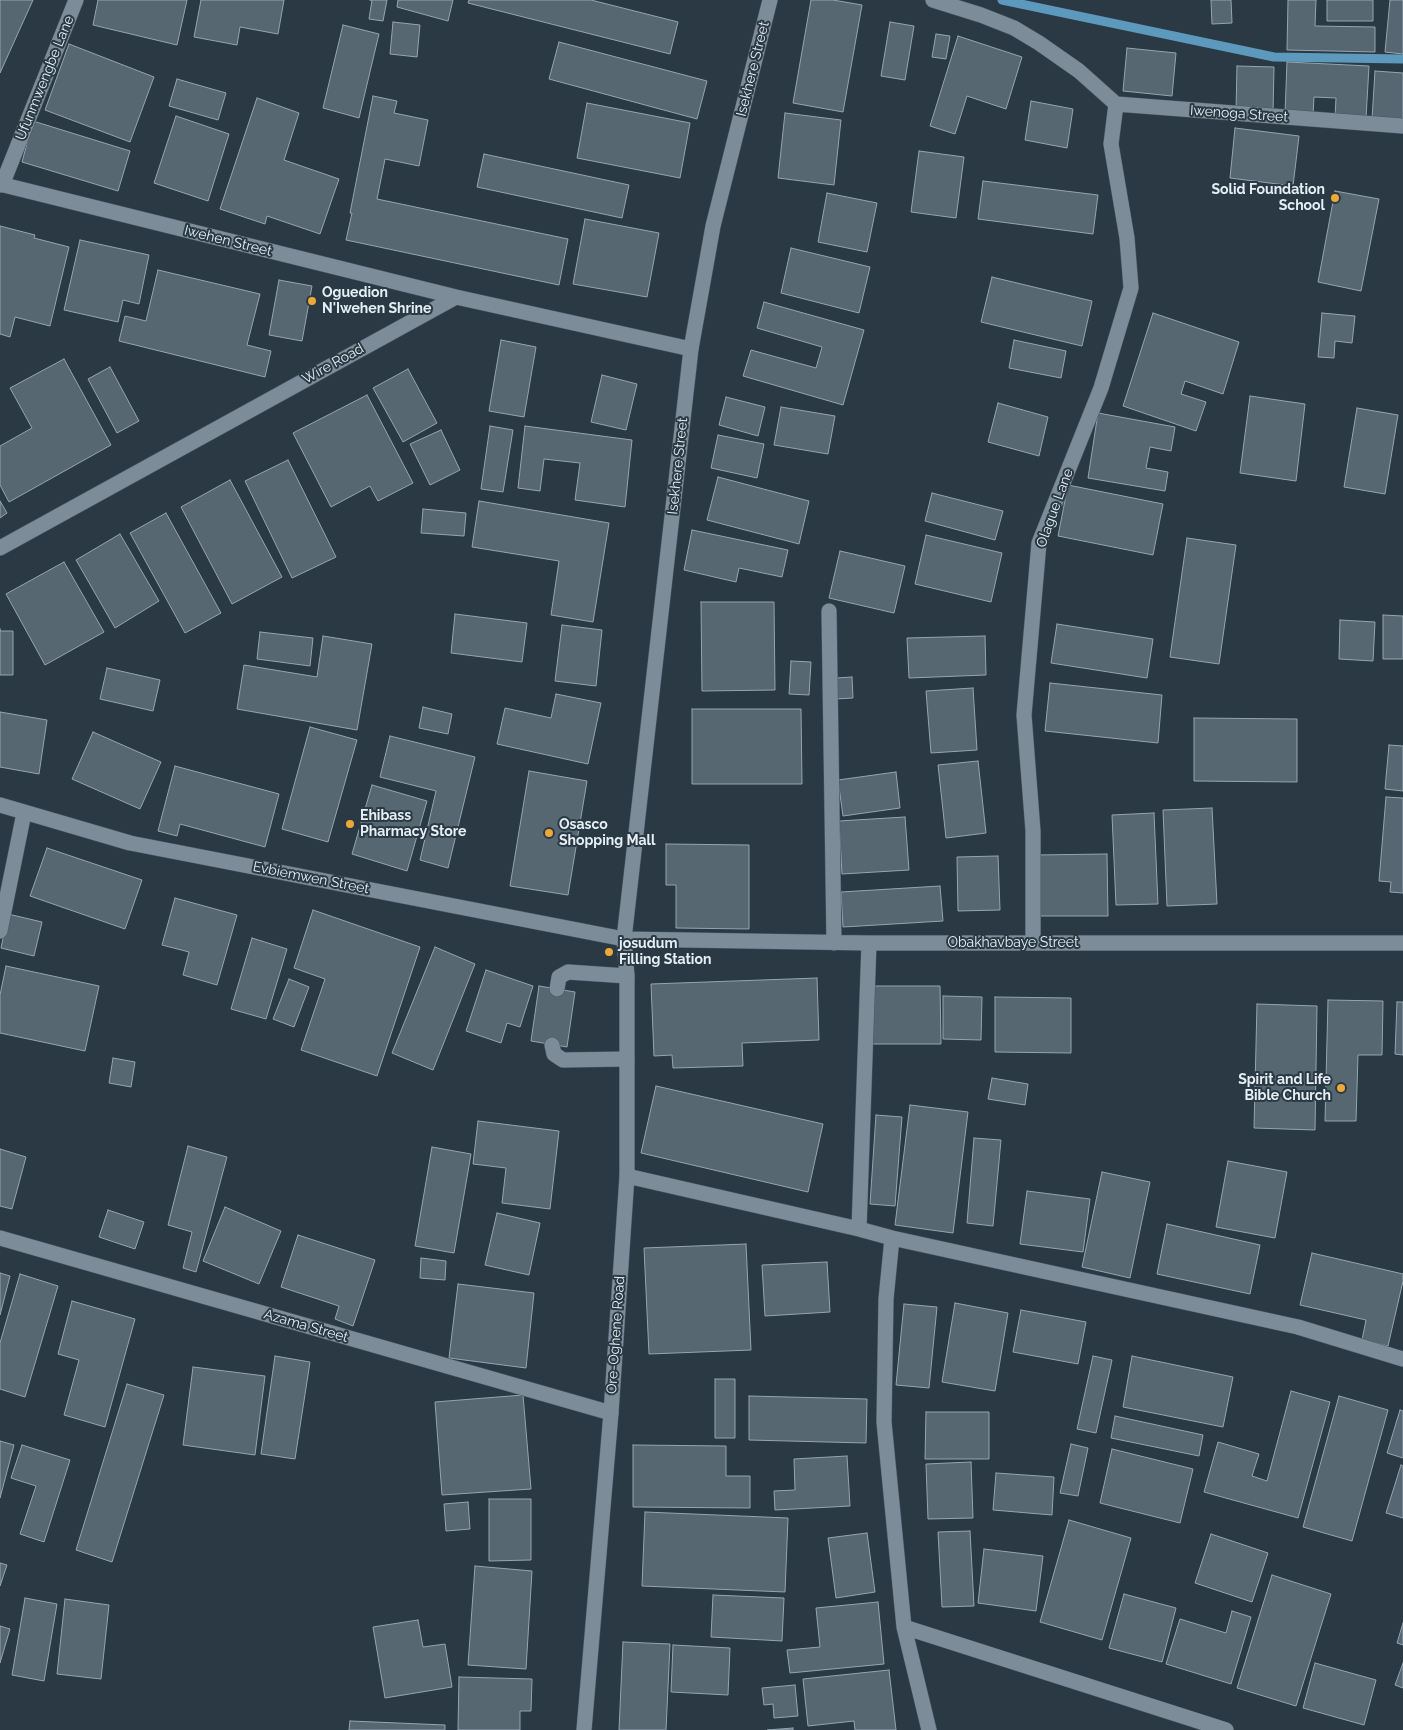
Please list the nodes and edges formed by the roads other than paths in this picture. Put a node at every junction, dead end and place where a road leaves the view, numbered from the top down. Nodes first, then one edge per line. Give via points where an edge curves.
1 (76, 0) edge
2 (770, 0) edge
3 (933, 0) edge
4 (1116, 104) junction
5 (1403, 126) edge
6 (1, 184) edge
7 (456, 297) junction
8 (691, 349) junction
9 (0, 548) edge
10 (829, 611) dead end
11 (0, 805) edge
12 (24, 813) junction
13 (0, 931) edge
14 (624, 939) junction
15 (834, 942) junction
16 (869, 943) junction
17 (1033, 943) junction
18 (1403, 943) edge
19 (627, 976) junction
20 (557, 989) dead end
21 (552, 1045) dead end
22 (627, 1058) junction
23 (627, 1176) junction
24 (859, 1228) junction
25 (0, 1238) edge
26 (892, 1238) junction
27 (1403, 1358) edge
28 (611, 1413) junction
29 (904, 1627) junction
30 (584, 1730) edge
31 (929, 1730) edge
32 (1226, 1730) edge

1 - 6 street, Ufunmwengbe Lane
2 - 8 street, Isekhere Street via 713,226
3 - 4 street via 1014,28 1079,71
4 - 5 street, Iwenoga Street
4 - 17 street, Olague Lane via 1111,144 1127,238 1131,288 1101,388 1039,543 1024,715 1033,831
6 - 7 street, Iwehen Street
7 - 8 street
7 - 9 street, Wire Road
8 - 14 street, Isekhere Street
10 - 15 street
11 - 12 street, Evbiemwen Street
12 - 13 street
12 - 14 street, Evbiemwen Street via 130,843
14 - 15 street, Obakhavbaye Street
14 - 19 street, Ore-Oghene Road
15 - 16 street, Obakhavbaye Street
16 - 17 street, Obakhavbaye Street
16 - 24 street
17 - 18 street, Obakhavbaye Street
19 - 20 street via 568,972 559,977
19 - 22 street, Ore-Oghene Road
21 - 22 street via 554,1054 562,1060
22 - 23 street, Ore-Oghene Road
23 - 24 street
23 - 28 street, Ore-Oghene Road
24 - 26 street
25 - 28 street, Azama Street
26 - 27 street via 1298,1327
26 - 29 street via 886,1299 884,1422
28 - 30 street, Ore-Oghene Road
29 - 31 street
29 - 32 street

